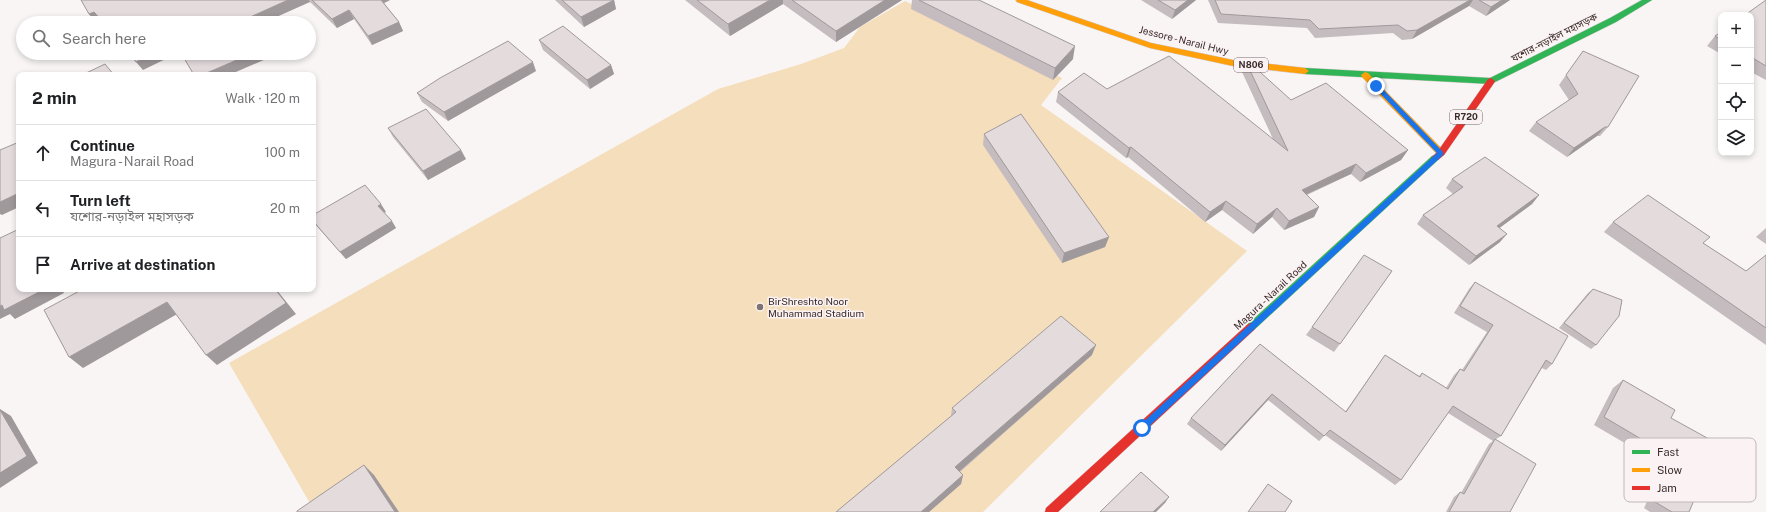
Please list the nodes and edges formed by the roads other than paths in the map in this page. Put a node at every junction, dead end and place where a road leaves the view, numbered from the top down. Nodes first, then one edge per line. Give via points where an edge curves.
1 (1020, 0) edge
2 (1648, 0) edge
3 (1365, 74) junction
4 (1491, 81) junction
5 (1441, 153) junction
6 (1050, 512) edge

1 - 3 main road, Jessore - Narail Hwy / N806 via 1150,45 1233,64
2 - 4 main road, যশোর-নড়াইল মহাসড়ক / N806
3 - 4 main road, Jessore - Narail Hwy / N806
3 - 5 main road
4 - 5 main road, Magura - Narail Road / R720
5 - 6 main road, Magura - Narail Road / R720

